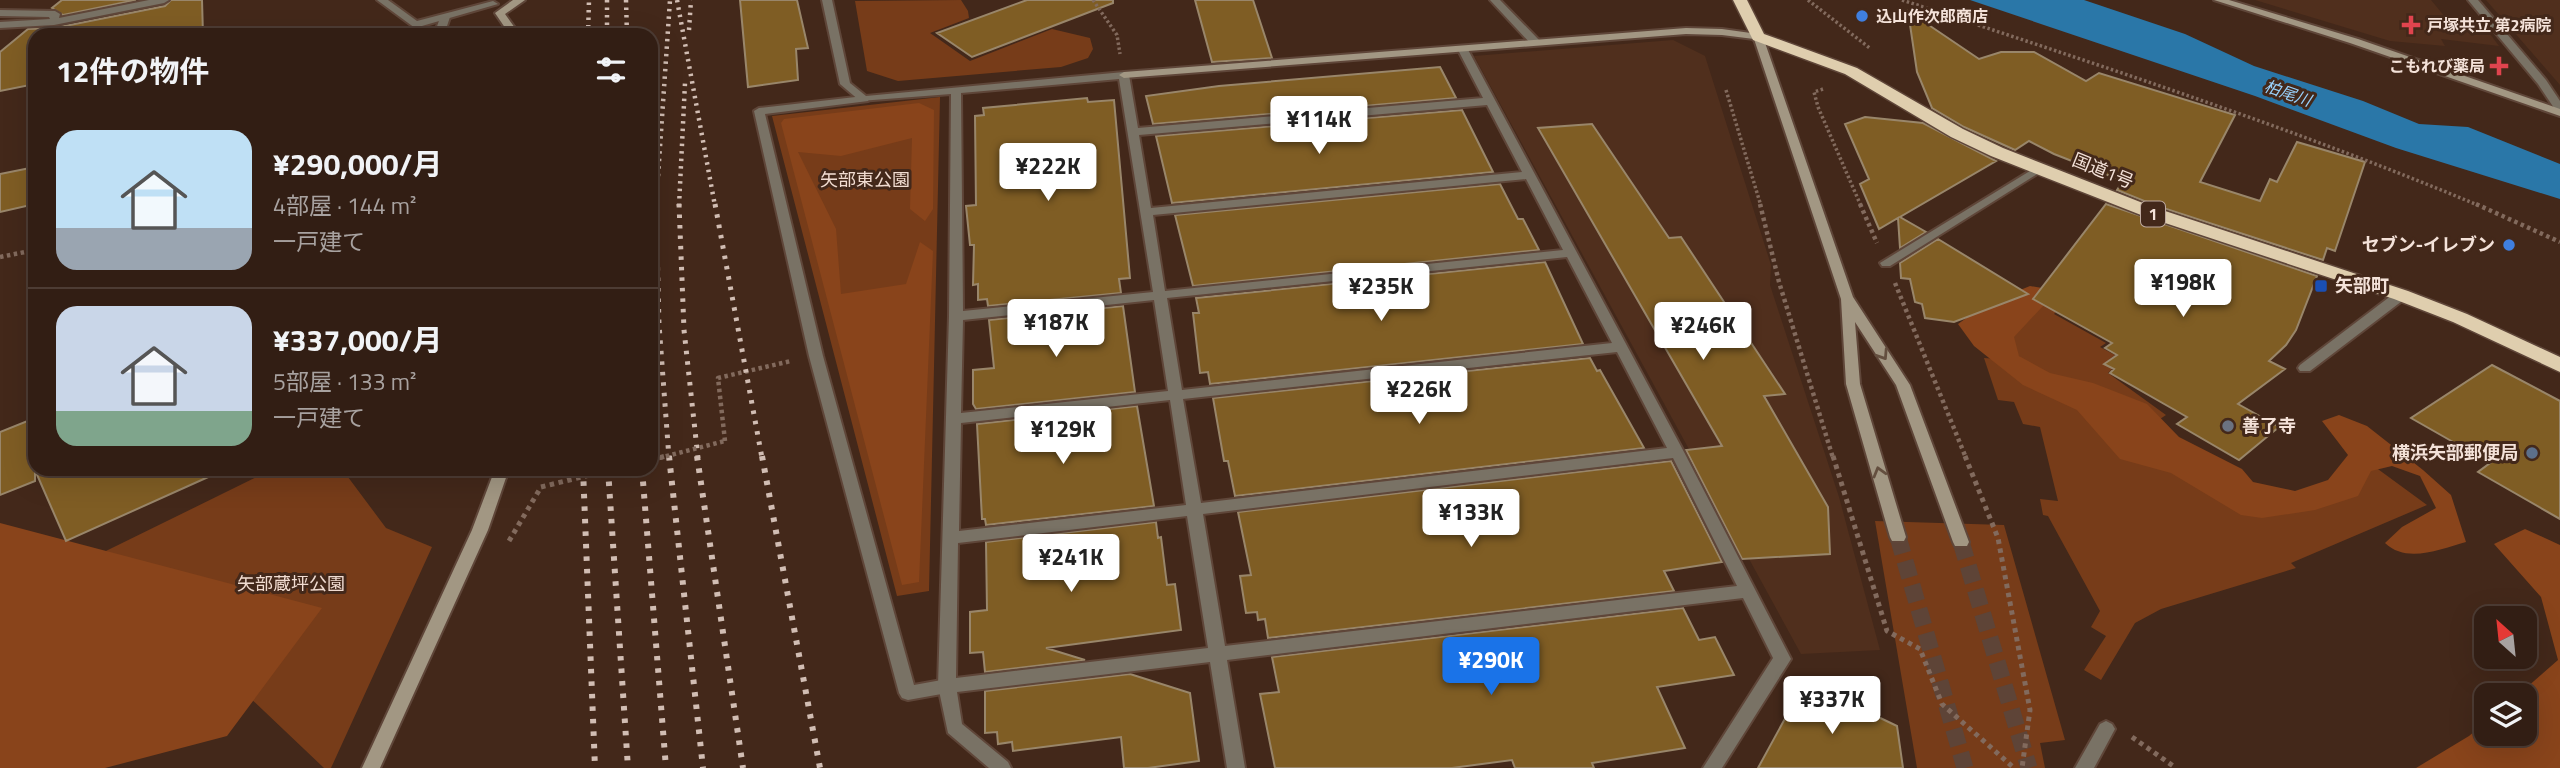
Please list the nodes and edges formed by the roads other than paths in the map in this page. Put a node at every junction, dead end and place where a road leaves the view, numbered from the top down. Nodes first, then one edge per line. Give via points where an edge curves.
1 (164, 0) edge
2 (382, 0) edge
3 (520, 0) edge
4 (827, 0) edge
5 (1495, 0) edge
6 (1740, 0) edge
7 (2219, 0) edge
8 (2473, 0) edge
9 (494, 6) edge
10 (0, 13) edge
11 (445, 18) junction
12 (54, 22) junction
13 (0, 25) edge
14 (441, 28) edge
15 (510, 28) edge
16 (1758, 37) junction
17 (1535, 42) junction
18 (1462, 48) junction
19 (1124, 75) junction
20 (956, 90) junction
21 (864, 99) junction
22 (1490, 101) junction
23 (2560, 111) edge
24 (1133, 132) junction
25 (2038, 169) junction
26 (1529, 175) junction
27 (1146, 212) junction
28 (1571, 253) junction
29 (1886, 263) dead end
30 (1160, 295) junction
31 (2401, 295) junction
32 (1846, 297) junction
33 (956, 316) junction
34 (1621, 347) junction
35 (2560, 365) edge
36 (2305, 368) dead end
37 (1176, 395) junction
38 (953, 419) junction
39 (1677, 452) junction
40 (499, 476) edge
41 (1195, 510) junction
42 (1898, 537) tunnel mouth
43 (951, 538) junction
44 (1961, 542) tunnel mouth
45 (1747, 591) junction
46 (1218, 654) junction
47 (947, 686) junction
48 (2106, 729) dead end
49 (371, 768) edge
50 (1002, 768) edge
51 (1236, 768) edge
52 (1712, 768) edge
53 (2084, 768) edge

1 - 12 street
2 - 11 street via 415,25
3 - 9 street
4 - 21 street via 845,84
5 - 17 street
6 - 16 highway
7 - 23 street
8 - 23 street via 2542,82
9 - 11 street
9 - 15 street
10 - 12 street via 55,14
11 - 14 street
12 - 13 street
16 - 17 street via 1686,31
16 - 25 highway, 国道1号 / 1 via 1851,71 1957,132
16 - 32 street
17 - 18 street
18 - 19 street
18 - 22 street
19 - 20 street
19 - 24 street
20 - 21 street
20 - 33 street
21 - 47 street via 759,111 816,356 908,693
22 - 24 street
22 - 26 street
24 - 27 street
25 - 29 street
25 - 31 highway, 国道1号 / 1 via 2147,211
26 - 27 street
26 - 28 street
27 - 30 street
28 - 30 street
28 - 34 street
30 - 33 street
30 - 37 street
31 - 35 highway, 国道1号 / 1
31 - 36 street
42 -> 32 street via 1853,384
32 -> 44 street via 1903,385
33 - 38 street
34 - 37 street
34 - 39 street
37 - 38 street
37 - 41 street
38 - 43 street
39 - 41 street
39 - 45 street
40 - 49 street via 480,530
41 - 43 street
41 - 46 street
43 - 47 street
45 - 46 street
45 - 52 street via 1782,659
46 - 47 street
46 - 51 street
47 - 50 street via 954,728
48 - 53 street

